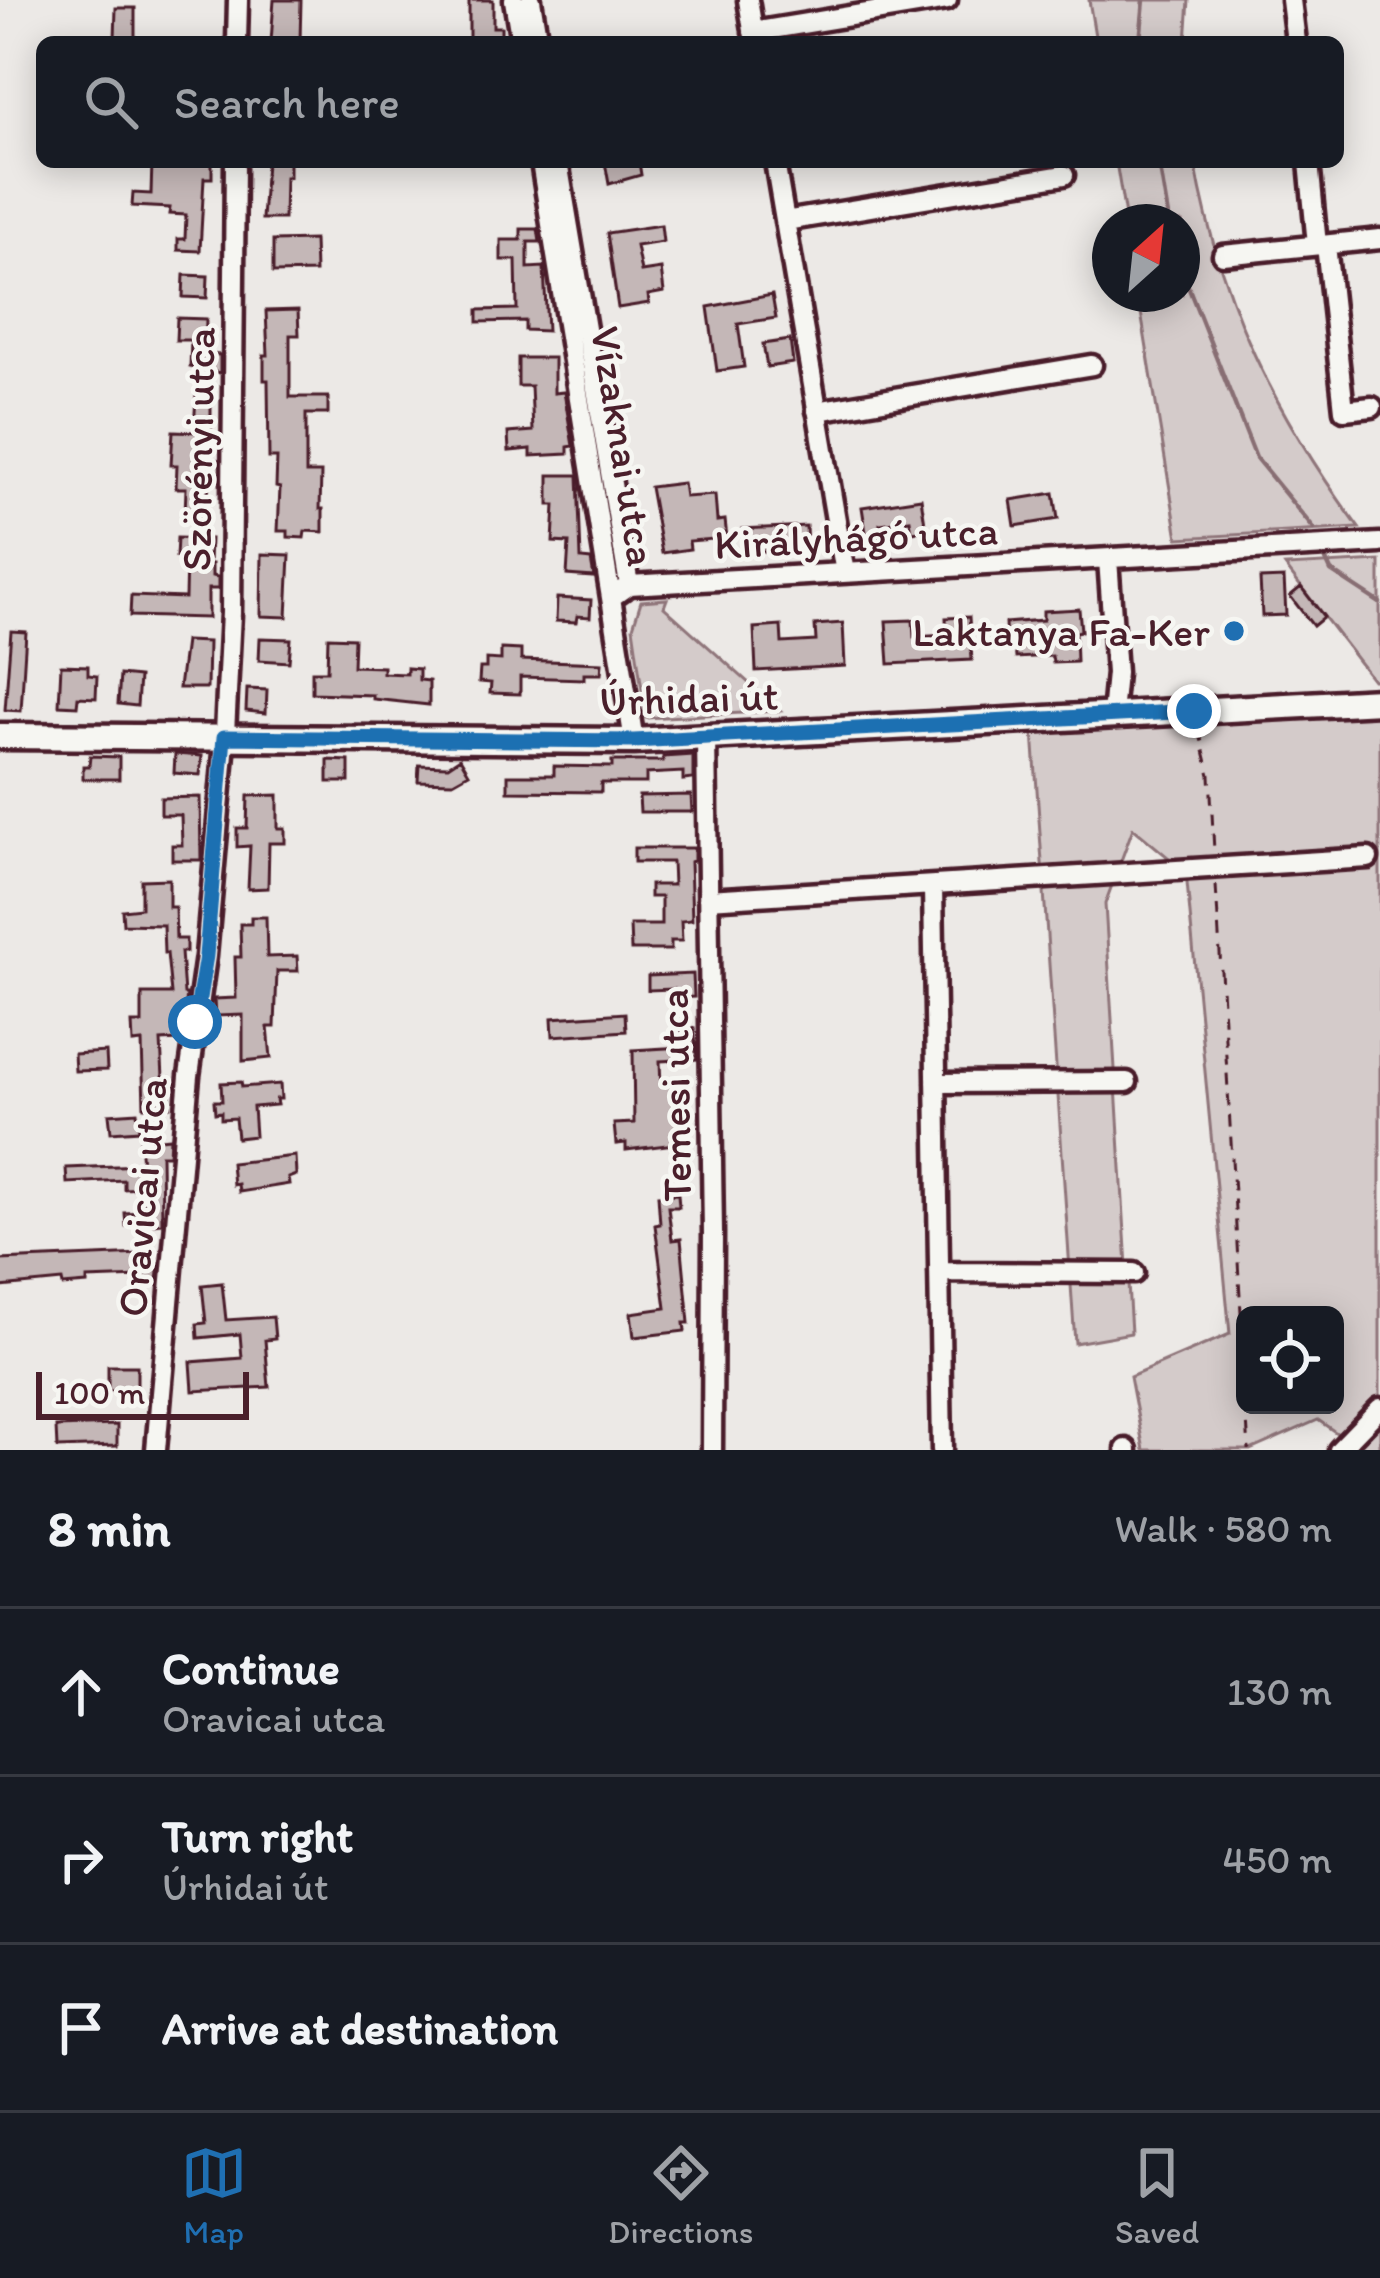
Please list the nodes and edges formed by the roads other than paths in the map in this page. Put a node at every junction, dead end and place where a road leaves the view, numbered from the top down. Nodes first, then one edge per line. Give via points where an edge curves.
1 (238, 0) edge
2 (514, 0) edge
3 (531, 0) edge
4 (748, 0) edge
5 (947, 0) edge
6 (1291, 0) edge
7 (237, 36) edge
8 (520, 36) edge
9 (537, 36) edge
10 (754, 36) edge
11 (759, 36) edge
12 (1295, 36) edge
13 (235, 168) edge
14 (543, 168) edge
15 (559, 168) edge
16 (777, 168) edge
17 (1310, 168) edge
18 (1064, 175) dead end
19 (785, 221) junction
20 (1380, 239) edge
21 (1322, 245) junction
22 (1223, 255) dead end
23 (1093, 365) dead end
24 (1372, 407) dead end
25 (817, 411) junction
26 (1380, 543) edge
27 (1108, 559) junction
28 (845, 573) junction
29 (629, 585) junction
30 (612, 597) junction
31 (1380, 701) edge
32 (1122, 715) junction
33 (0, 736) edge
34 (224, 737) junction
35 (706, 738) junction
36 (634, 741) junction
37 (1368, 858) dead end
38 (933, 887) junction
39 (708, 899) junction
40 (1127, 1082) dead end
41 (936, 1083) junction
42 (939, 1272) junction
43 (1134, 1273) dead end
44 (1380, 1408) edge
45 (156, 1450) edge
46 (712, 1450) edge
47 (942, 1450) edge
48 (1339, 1450) edge

1 - 7 street
2 - 8 street
3 - 9 street
4 - 10 street
5 - 11 street
6 - 12 street
13 - 34 street, Szörényi utca
14 - 30 street, Vízaknai utca
15 - 29 street
16 - 19 street
17 - 21 street
18 - 19 street
19 - 25 street
20 - 21 street
21 - 22 street
21 - 24 street via 1343,410
23 - 25 street
25 - 28 street
26 - 27 street, Királyhágó utca
27 - 28 street, Királyhágó utca
27 - 32 street
28 - 29 street, Királyhágó utca
29 - 30 street
30 - 36 street, Vízaknai utca
31 - 32 main road, Úrhidai út
32 - 35 main road, Úrhidai út
33 - 34 main road, Úrhidai út
34 - 36 main road, Úrhidai út
34 - 45 street, Oravicai utca
35 - 36 main road, Úrhidai út
35 - 39 street, Temesi utca
37 - 38 street
38 - 39 street
38 - 41 street
39 - 46 street, Temesi utca
40 - 41 street
41 - 42 street
42 - 43 street
42 - 47 street
44 - 48 street

